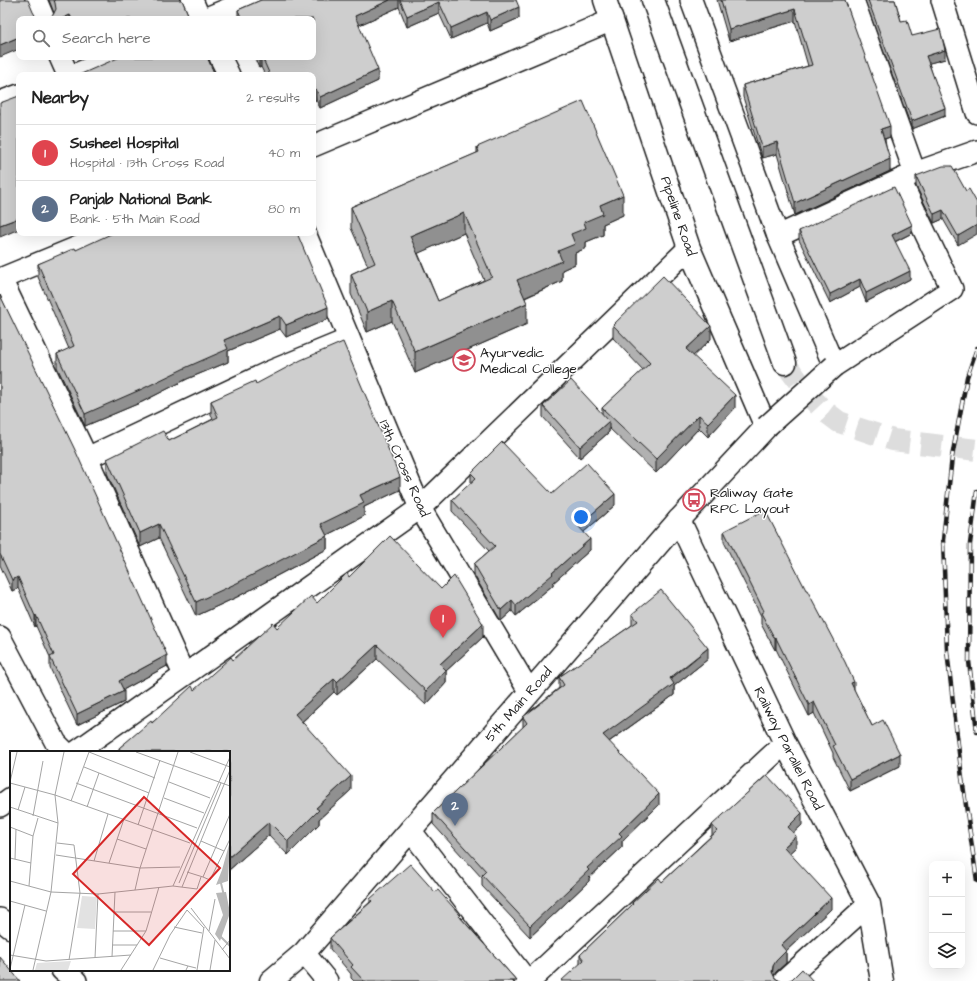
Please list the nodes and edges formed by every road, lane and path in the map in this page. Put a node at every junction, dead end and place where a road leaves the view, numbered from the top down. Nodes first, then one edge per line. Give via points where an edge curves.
1 (36, 0) edge
2 (192, 0) edge
3 (250, 0) edge
4 (653, 0) edge
5 (691, 0) edge
6 (853, 0) edge
7 (942, 0) edge
8 (608, 10) edge
9 (43, 16) edge
10 (199, 16) edge
11 (211, 16) edge
12 (61, 60) edge
13 (109, 60) edge
14 (222, 60) edge
15 (67, 72) edge
16 (81, 72) edge
17 (228, 72) edge
18 (16, 96) edge
19 (0, 102) edge
20 (977, 113) edge
21 (316, 145) edge
22 (977, 151) edge
23 (907, 176) junction
24 (105, 236) edge
25 (306, 236) edge
26 (778, 236) junction
27 (689, 248) junction
28 (0, 279) edge
29 (350, 339) junction
30 (785, 363) tunnel mouth
31 (834, 366) junction
32 (766, 427) junction
33 (87, 458) junction
34 (420, 508) junction
35 (679, 520) junction
36 (0, 637) edge
37 (184, 675) junction
38 (529, 691) junction
39 (785, 743) junction
40 (64, 751) edge
41 (77, 751) edge
42 (10, 799) edge
43 (0, 806) edge
44 (410, 830) junction
45 (869, 904) junction
46 (0, 919) edge
47 (10, 927) edge
48 (304, 953) junction
49 (63, 971) edge
50 (76, 981) edge
51 (271, 981) edge
52 (327, 981) edge
53 (527, 981) edge
54 (530, 981) edge
55 (784, 981) edge
56 (882, 981) edge

1 - 9 street
2 - 10 street
3 - 11 street
4 - 30 main road
5 - 26 street
6 - 23 street
7 - 20 street
8 - 21 street
8 - 27 main road, Pipeline Road
12 - 15 street
13 - 16 street
14 - 17 street
18 - 19 street
22 - 23 street
23 - 26 street
23 - 31 street via 952,288
24 - 28 street
25 - 29 street, 13th Cross Road
26 - 31 street
27 - 32 main road, Pipeline Road
27 - 34 street
28 - 33 street
29 - 33 street via 269,372
29 - 34 street, 13th Cross Road
31 - 32 street, bridge
32 - 35 main road, 5th Main Road
33 - 37 street
34 - 37 street
34 - 38 street, 13th Cross Road
35 - 38 main road, 5th Main Road
35 - 39 main road, Railway Parallel Road
36 - 40 street via 56,743
37 - 41 street
38 - 44 main road, 5th Main Road
39 - 45 main road, Railway Parallel Road
39 - 54 street
42 - 43 street
44 - 48 main road, 5th Main Road
44 - 53 street
45 - 55 street
45 - 56 main road, Railway Parallel Road
46 - 47 street
48 - 51 main road, 5th Main Road
48 - 52 street
49 - 50 street

